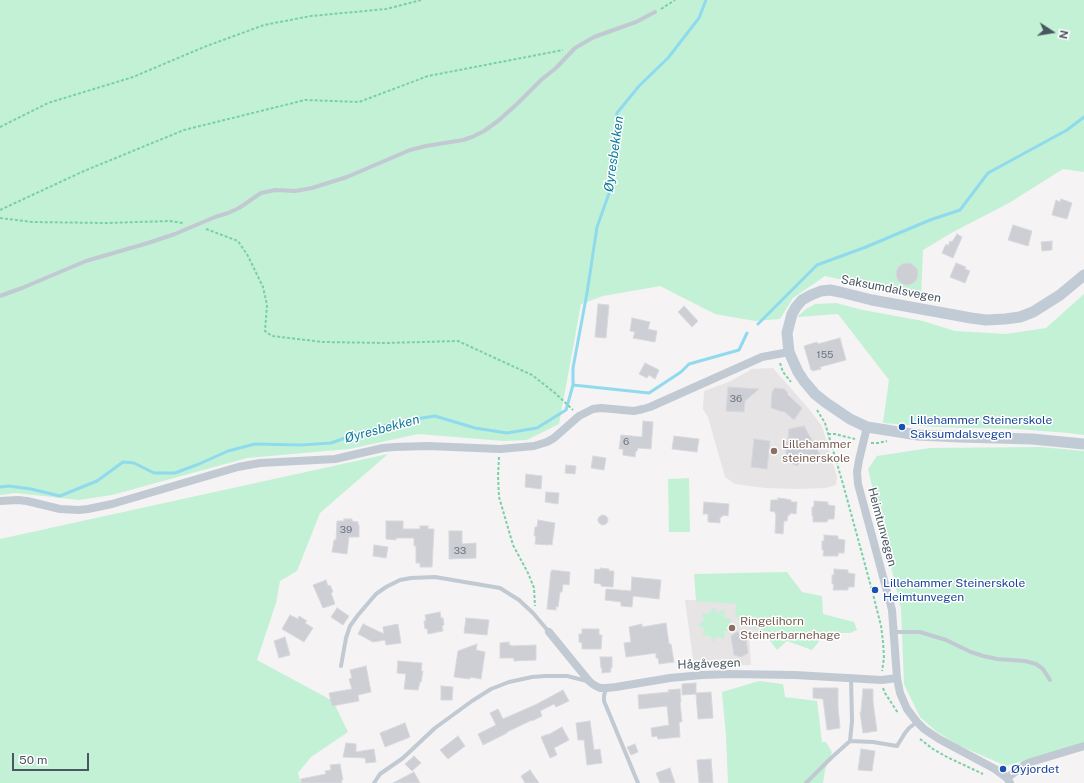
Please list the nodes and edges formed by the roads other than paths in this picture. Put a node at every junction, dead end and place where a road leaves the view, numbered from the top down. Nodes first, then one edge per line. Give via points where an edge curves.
1 (655, 12) road end
2 (1084, 275) edge
3 (0, 296) edge
4 (789, 352) junction
5 (867, 427) junction
6 (1084, 444) edge
7 (0, 501) edge
8 (549, 632) joint
9 (894, 632) junction
10 (341, 666) dead end
11 (851, 678) junction
12 (897, 678) junction
13 (1050, 680) dead end
14 (589, 681) junction
15 (606, 688) junction
16 (917, 722) junction
17 (850, 741) junction
18 (1084, 746) edge
19 (1009, 780) edge
20 (374, 783) edge
21 (638, 783) edge
22 (806, 783) edge

1 - 3 lane via 636,22 594,37 575,48 498,121 472,137 410,150 312,188 261,193 235,210 175,234 86,261
2 - 4 main road, Saksumdalsvegen via 1060,295 1033,312 999,320 970,318 830,290 821,291 802,300 792,314 788,333
4 - 5 main road, Saksumdalsvegen via 801,377 815,394 850,419
4 - 7 street via 762,357 643,409 593,409 579,416 554,438 534,446 500,449 394,447 335,459 260,463 88,509 60,509 18,500
5 - 6 main road, Saksumdalsvegen via 918,435 1032,439
5 - 9 street, Heimtunvegen via 857,472 858,484 892,610
8 - 10 lane via 519,600 500,588 435,577 411,578 386,587 376,594 358,615 350,626
8 - 14 street
9 - 12 street, Heimtunvegen
9 - 13 lane via 920,632 983,656 1036,664
11 - 12 street, Hågåvegen
11 - 15 street, Hågåvegen via 702,675
11 - 17 lane
12 - 16 street, Heimtunvegen via 907,709
14 - 15 street via 600,688
14 - 20 lane via 567,676 544,676 509,682 492,689 435,728 403,758 380,774
15 - 21 lane via 604,701
16 - 17 lane via 909,728 897,746
16 - 19 street, Heimtunvegen via 924,730 995,768
17 - 22 lane
18 - 19 street via 1024,765

